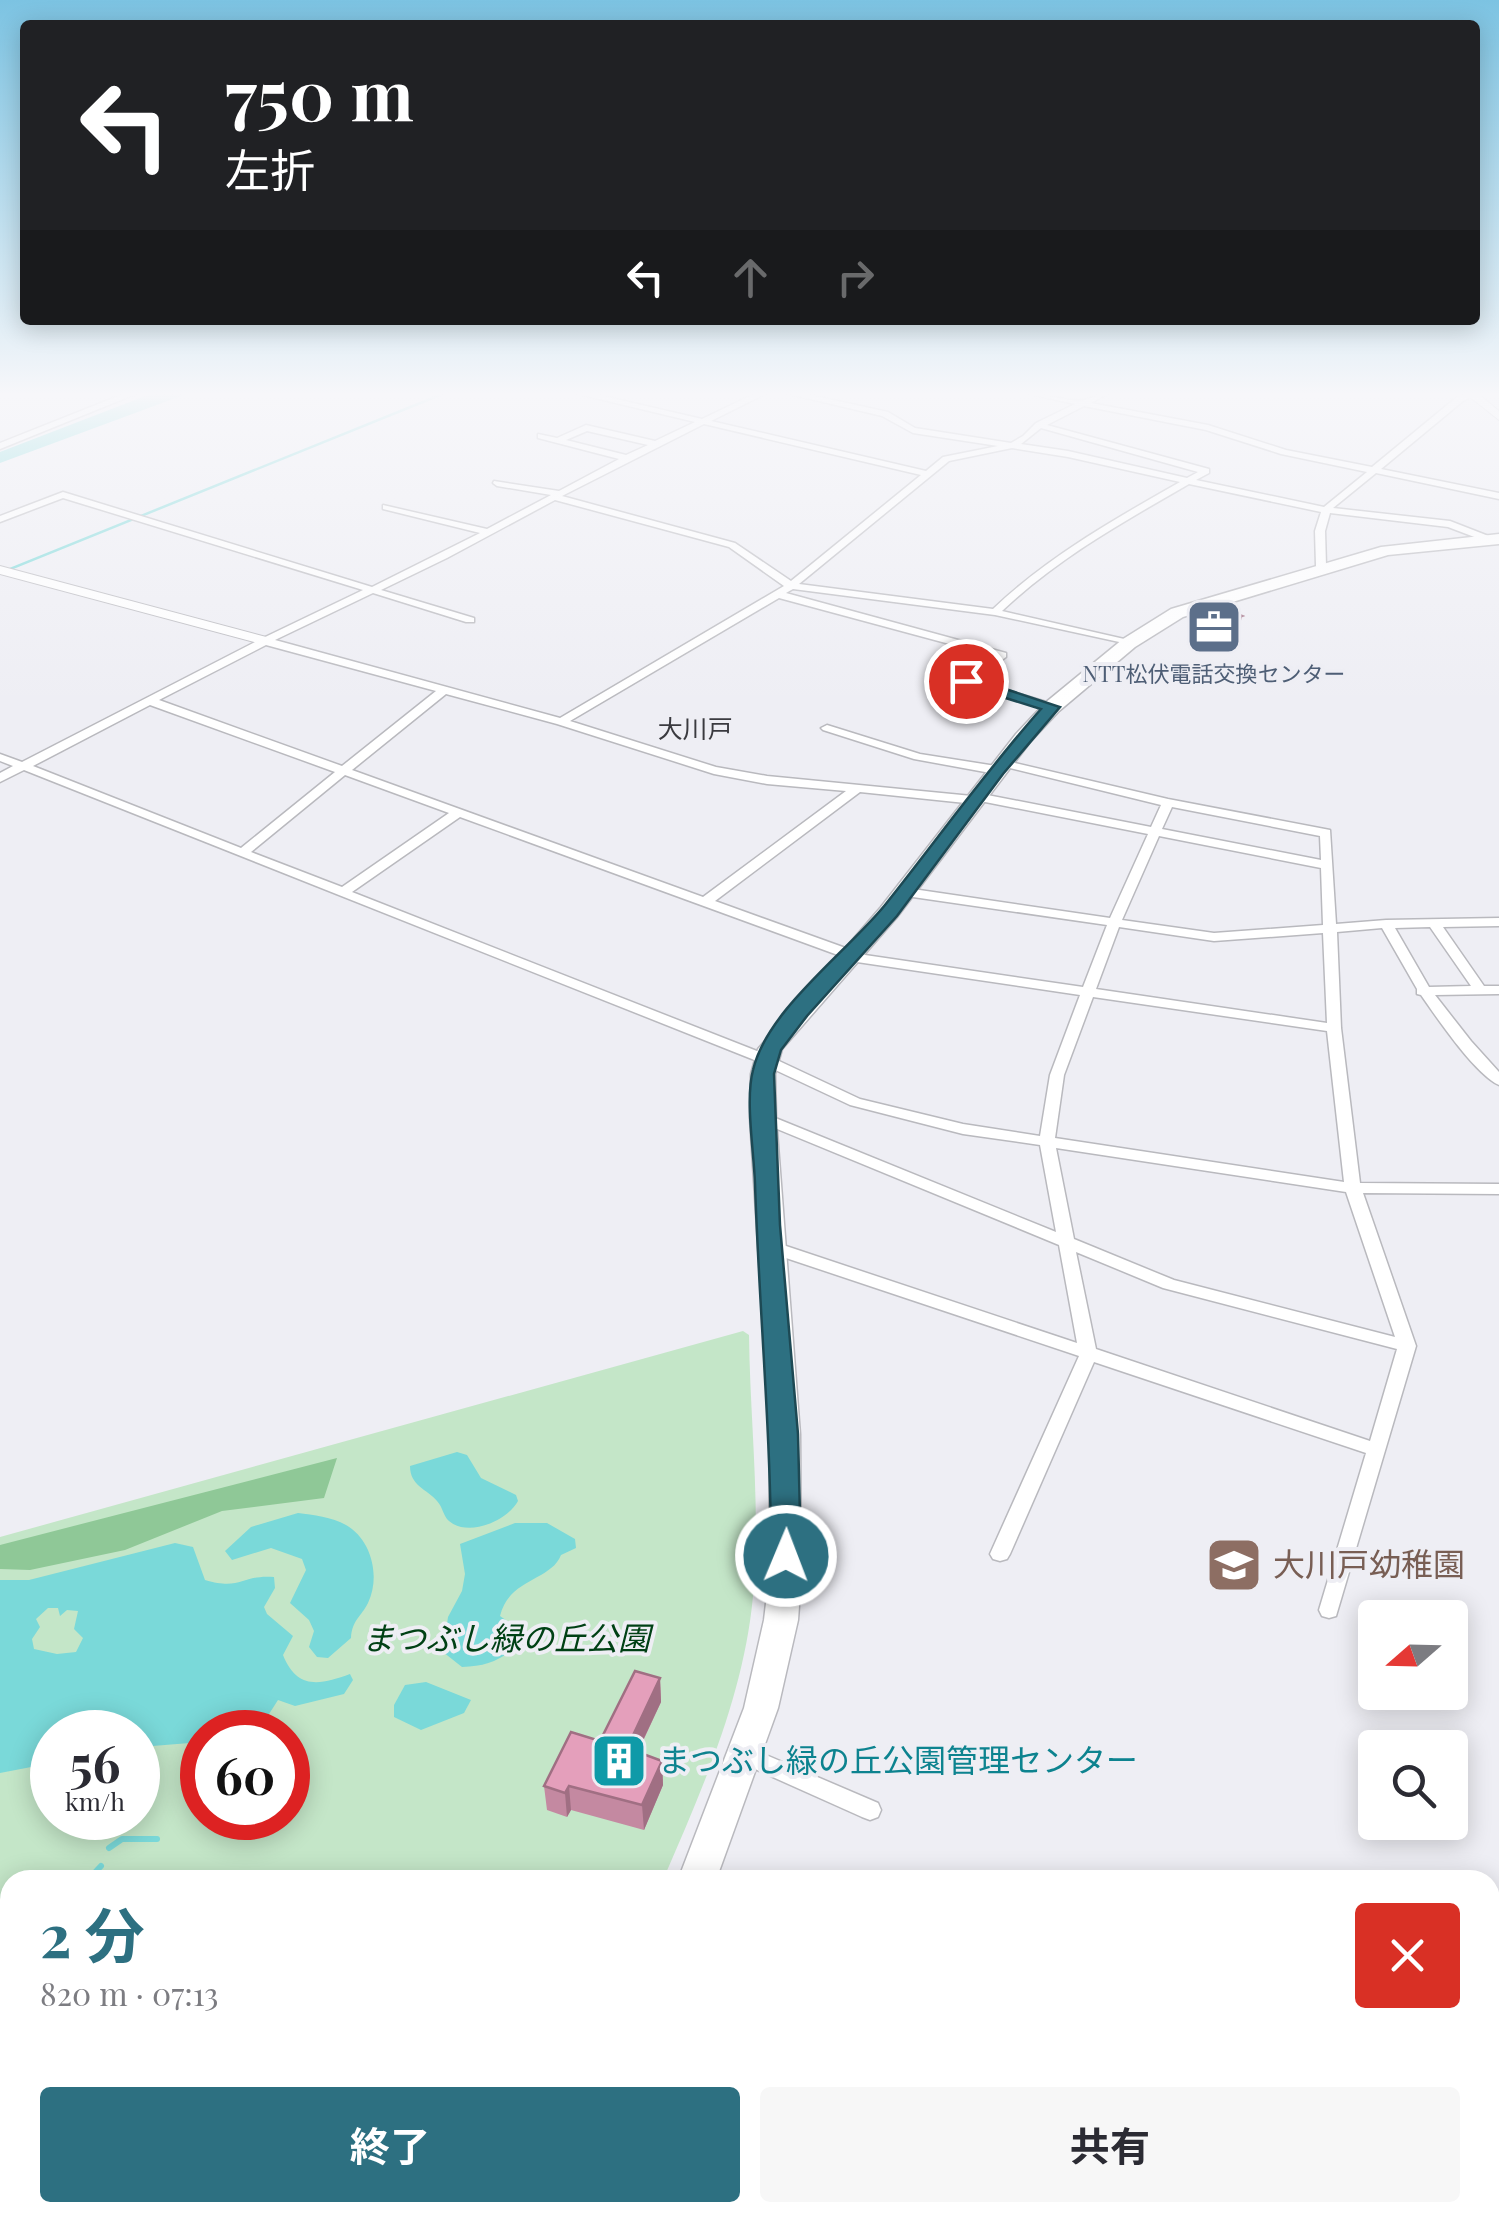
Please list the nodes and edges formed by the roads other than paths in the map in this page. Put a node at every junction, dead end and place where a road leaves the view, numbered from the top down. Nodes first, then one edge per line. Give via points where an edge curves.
1 (59, 497) edge
2 (69, 497) edge
3 (557, 497) edge
4 (560, 497) edge
5 (901, 497) edge
6 (1158, 497) edge
7 (1265, 497) edge
8 (1341, 497) edge
9 (386, 507) dead end
10 (1326, 510) junction
11 (0, 519) edge
12 (488, 532) junction
13 (1493, 539) edge
14 (1320, 566) dead end
15 (4, 571) edge
16 (790, 586) junction
17 (372, 590) junction
18 (777, 594) junction
19 (995, 612) junction
20 (470, 620) dead end
21 (265, 642) junction
22 (1129, 643) junction
23 (445, 689) junction
24 (151, 700) junction
25 (1052, 707) junction
26 (561, 722) junction
27 (827, 728) dead end
28 (0, 757) edge
29 (23, 766) junction
30 (999, 767) junction
31 (340, 771) junction
32 (0, 778) edge
33 (857, 789) junction
34 (976, 798) junction
35 (1168, 802) junction
36 (456, 814) junction
37 (1156, 832) junction
38 (242, 853) junction
39 (1326, 865) junction
40 (906, 892) junction
41 (342, 893) junction
42 (706, 902) junction
43 (1434, 923) junction
44 (1114, 924) junction
45 (1386, 924) junction
46 (1497, 925) edge
47 (1327, 928) junction
48 (850, 956) junction
49 (1480, 990) junction
50 (1499, 990) edge
51 (1422, 991) junction
52 (1086, 994) junction
53 (1334, 1028) junction
54 (766, 1061) junction
55 (1499, 1081) edge
56 (763, 1118) junction
57 (1047, 1144) junction
58 (1353, 1188) junction
59 (1499, 1189) edge
60 (1068, 1245) junction
61 (770, 1246) junction
62 (1407, 1346) junction
63 (1088, 1355) junction
64 (1377, 1450) junction
65 (1000, 1554) dead end
66 (1330, 1610) dead end
67 (745, 1756) junction
68 (870, 1810) dead end
69 (701, 1870) edge

1 - 11 street
2 - 17 street
3 - 12 street
4 - 16 street via 732,545
5 - 16 street
6 - 19 street via 1022,585
7 - 10 street
8 - 10 street
9 - 12 street
10 - 13 street via 1450,524
10 - 14 street
12 - 17 street
13 - 22 main road via 1387,550 1191,608
15 - 21 street
16 - 18 street
16 - 19 street
17 - 20 street
17 - 21 street
18 - 25 street via 1002,655 966,681
18 - 26 street
19 - 22 street
21 - 23 street
21 - 24 street
22 - 25 main road
23 - 26 street
23 - 31 street
24 - 29 street
24 - 31 street
25 - 30 main road
26 - 33 street via 714,770
27 - 30 street via 918,757
28 - 29 street
29 - 32 street
29 - 38 street
30 - 34 main road
30 - 35 street
31 - 36 street
31 - 38 street
33 - 34 street
33 - 42 street
34 - 37 street
34 - 40 main road
35 - 37 street
35 - 39 street via 1326,833
36 - 41 street
36 - 42 street
37 - 39 street
37 - 44 street
38 - 41 street
39 - 47 street
40 - 44 street
40 - 48 main road
41 - 54 street
42 - 48 street
43 - 45 street
43 - 46 street
43 - 49 street
44 - 47 street via 1214,937
44 - 52 street
45 - 47 street
45 - 51 street
47 - 53 street
48 - 52 street
48 - 54 main road via 799,1011
49 - 50 street
49 - 51 street
51 - 55 street
52 - 53 street
52 - 57 street via 1057,1075
53 - 58 street
54 - 56 main road
54 - 57 street via 855,1102
56 - 60 street
56 - 61 main road
57 - 58 street
57 - 60 street
58 - 59 street
58 - 62 street
60 - 62 street via 1204,1296
60 - 63 street
61 - 63 street
61 - 67 main road via 788,1535 776,1650
62 - 64 street
63 - 64 street
63 - 65 street
64 - 66 street
67 - 68 street
67 - 69 main road

